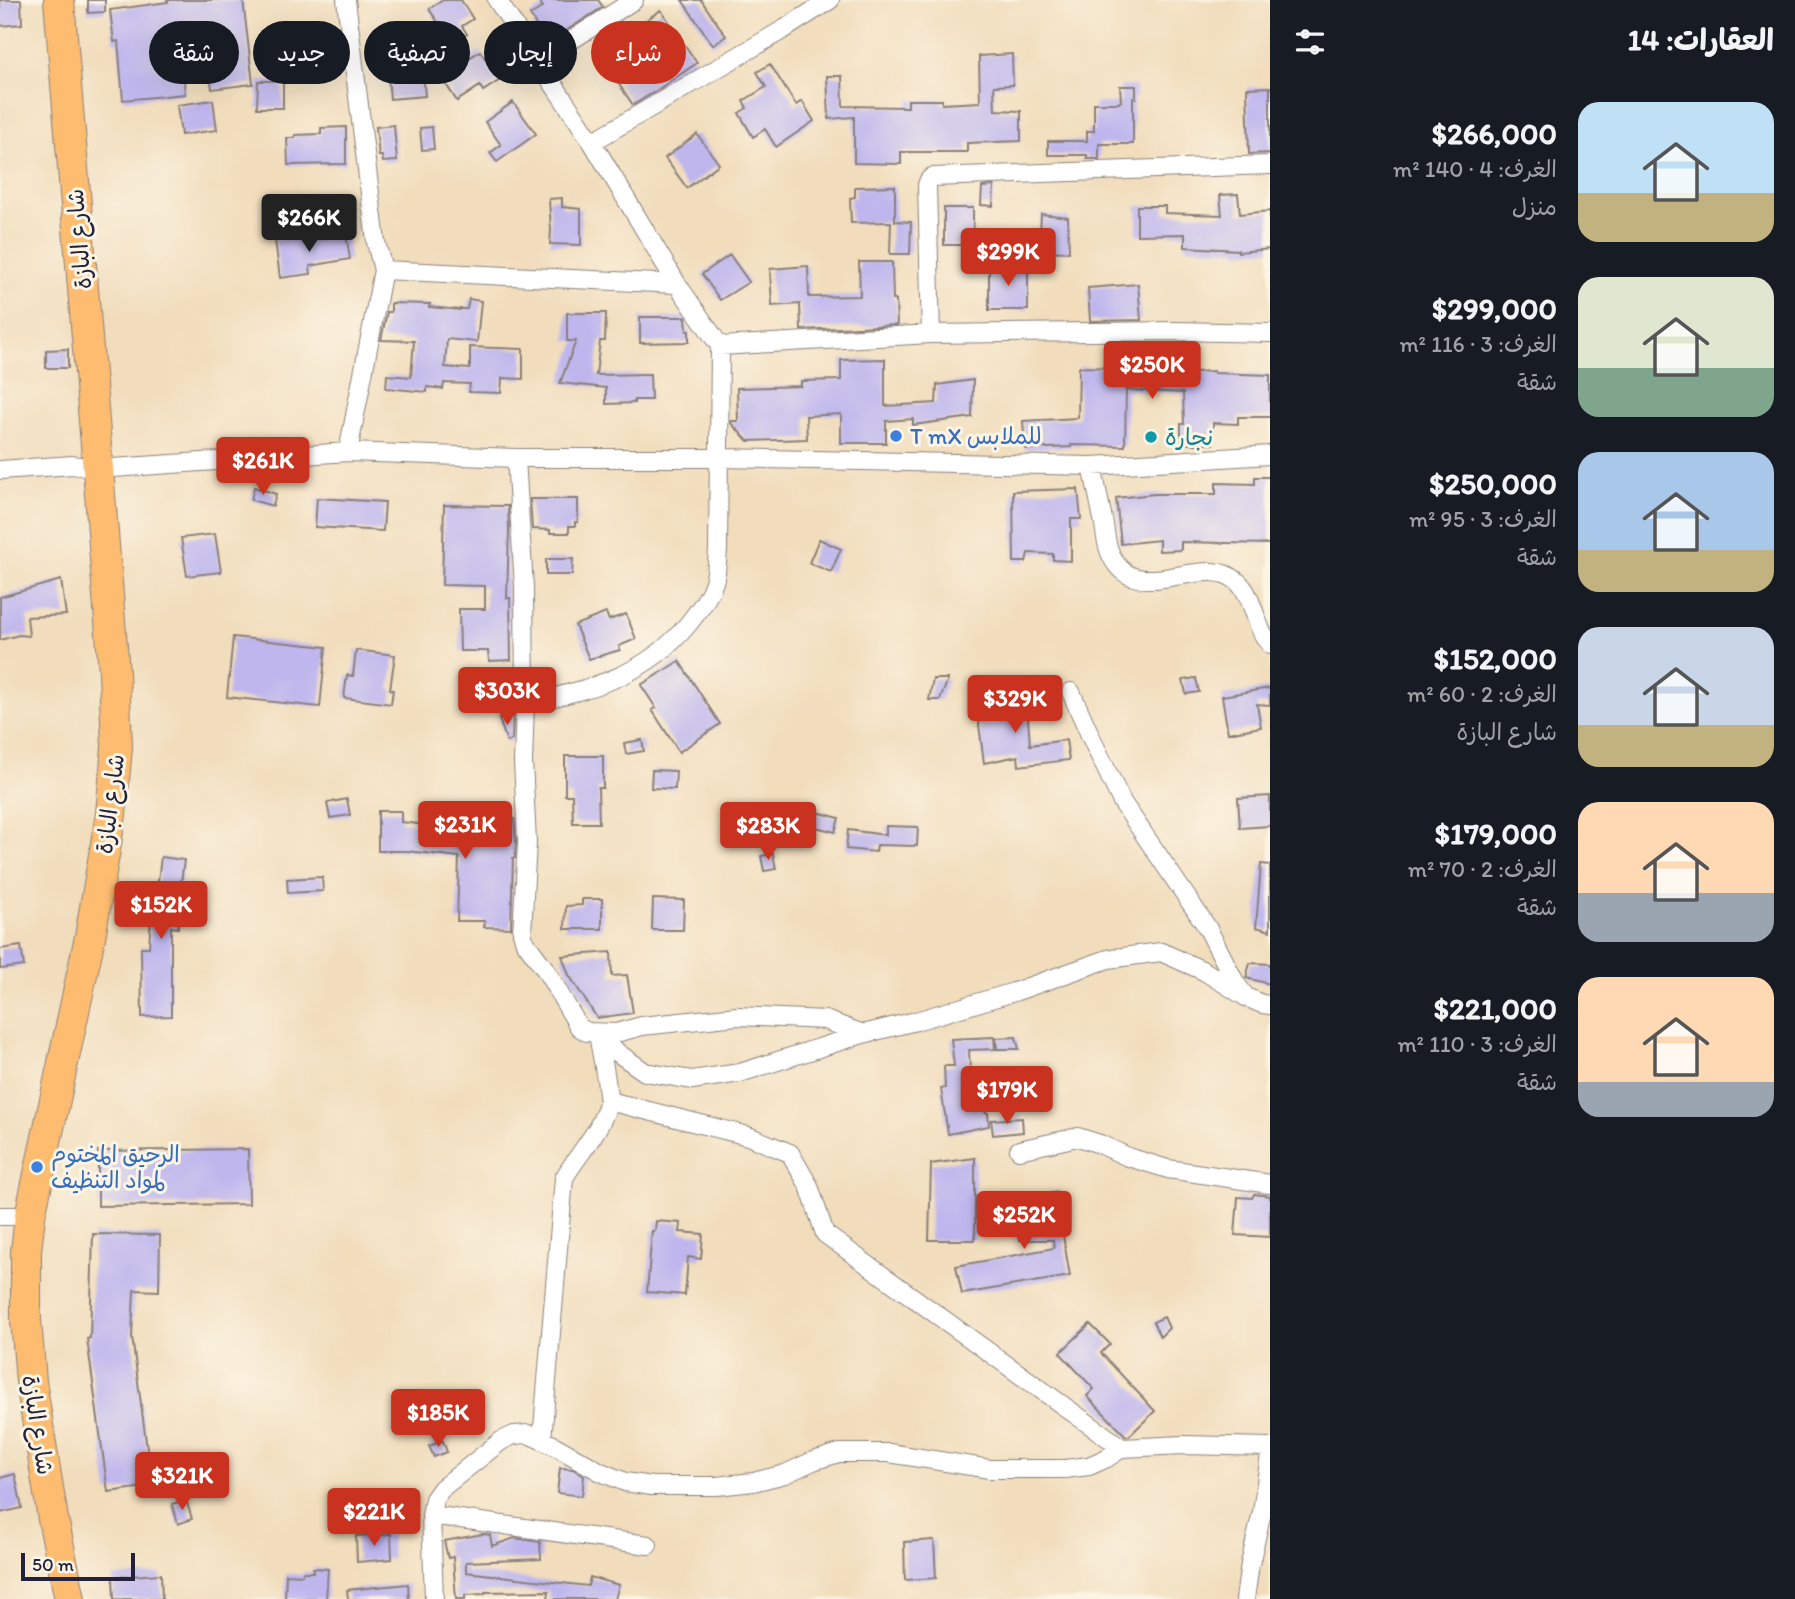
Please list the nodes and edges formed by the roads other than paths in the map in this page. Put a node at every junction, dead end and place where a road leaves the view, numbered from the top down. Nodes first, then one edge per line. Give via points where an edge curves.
1 (59, 0) edge
2 (346, 0) edge
3 (497, 0) edge
4 (634, 0) edge
5 (830, 0) edge
6 (511, 21) edge
7 (577, 37) edge
8 (554, 84) edge
9 (592, 142) junction
10 (1270, 165) edge
11 (383, 270) junction
12 (677, 284) junction
13 (1270, 333) edge
14 (931, 334) junction
15 (720, 346) junction
16 (348, 452) junction
17 (1270, 455) edge
18 (516, 458) junction
19 (720, 458) junction
20 (1092, 466) junction
21 (98, 469) junction
22 (0, 470) edge
23 (1270, 644) edge
24 (1071, 692) dead end
25 (525, 704) junction
26 (1246, 997) junction
27 (1270, 1005) edge
28 (597, 1034) junction
29 (863, 1034) junction
30 (609, 1101) junction
31 (1019, 1150) dead end
32 (1270, 1184) edge
33 (0, 1216) edge
34 (30, 1216) junction
35 (542, 1440) junction
36 (1270, 1447) edge
37 (1122, 1448) junction
38 (1270, 1454) edge
39 (1266, 1512) edge
40 (431, 1515) junction
41 (648, 1545) dead end
42 (71, 1599) edge
43 (434, 1599) edge
44 (1245, 1599) edge

1 - 21 main road, شارع البازة
2 - 11 street
3 - 6 street
4 - 7 street
5 - 9 street
8 - 9 street
9 - 12 street
10 - 14 street via 932,177 927,185
11 - 12 street
11 - 16 street
12 - 15 street
13 - 14 street
14 - 15 street
15 - 19 street
16 - 18 street
16 - 21 street
17 - 20 street
18 - 19 street
18 - 25 street
19 - 20 street
19 - 25 street via 715,580 691,621 665,649 634,671 586,690
20 - 23 street via 1109,550 1118,567 1131,576 1153,580 1206,572 1226,574 1247,594
21 - 22 street via 73,465
21 - 34 main road, شارع البازة via 117,747 111,814 90,937
24 - 26 street via 1122,802 1207,927
25 - 28 street via 527,842 522,933 574,1021
26 - 27 street
26 - 29 street via 1161,952 1108,960
28 - 29 street via 737,1016 825,1020
28 - 29 street via 645,1072 692,1080 740,1073
28 - 30 street
30 - 35 street via 594,1134 564,1178
30 - 37 street via 748,1136 790,1153 809,1186 825,1234
31 - 32 street via 1078,1137 1168,1169
33 - 34 street
34 - 42 main road, شارع البازة via 26,1320 31,1381
35 - 37 street via 601,1472 652,1486 753,1482 839,1453 889,1452 990,1469 1065,1469 1089,1466
35 - 40 street via 528,1434 501,1441 442,1488
36 - 37 street
38 - 39 street
39 - 44 street
40 - 41 street
40 - 43 street

